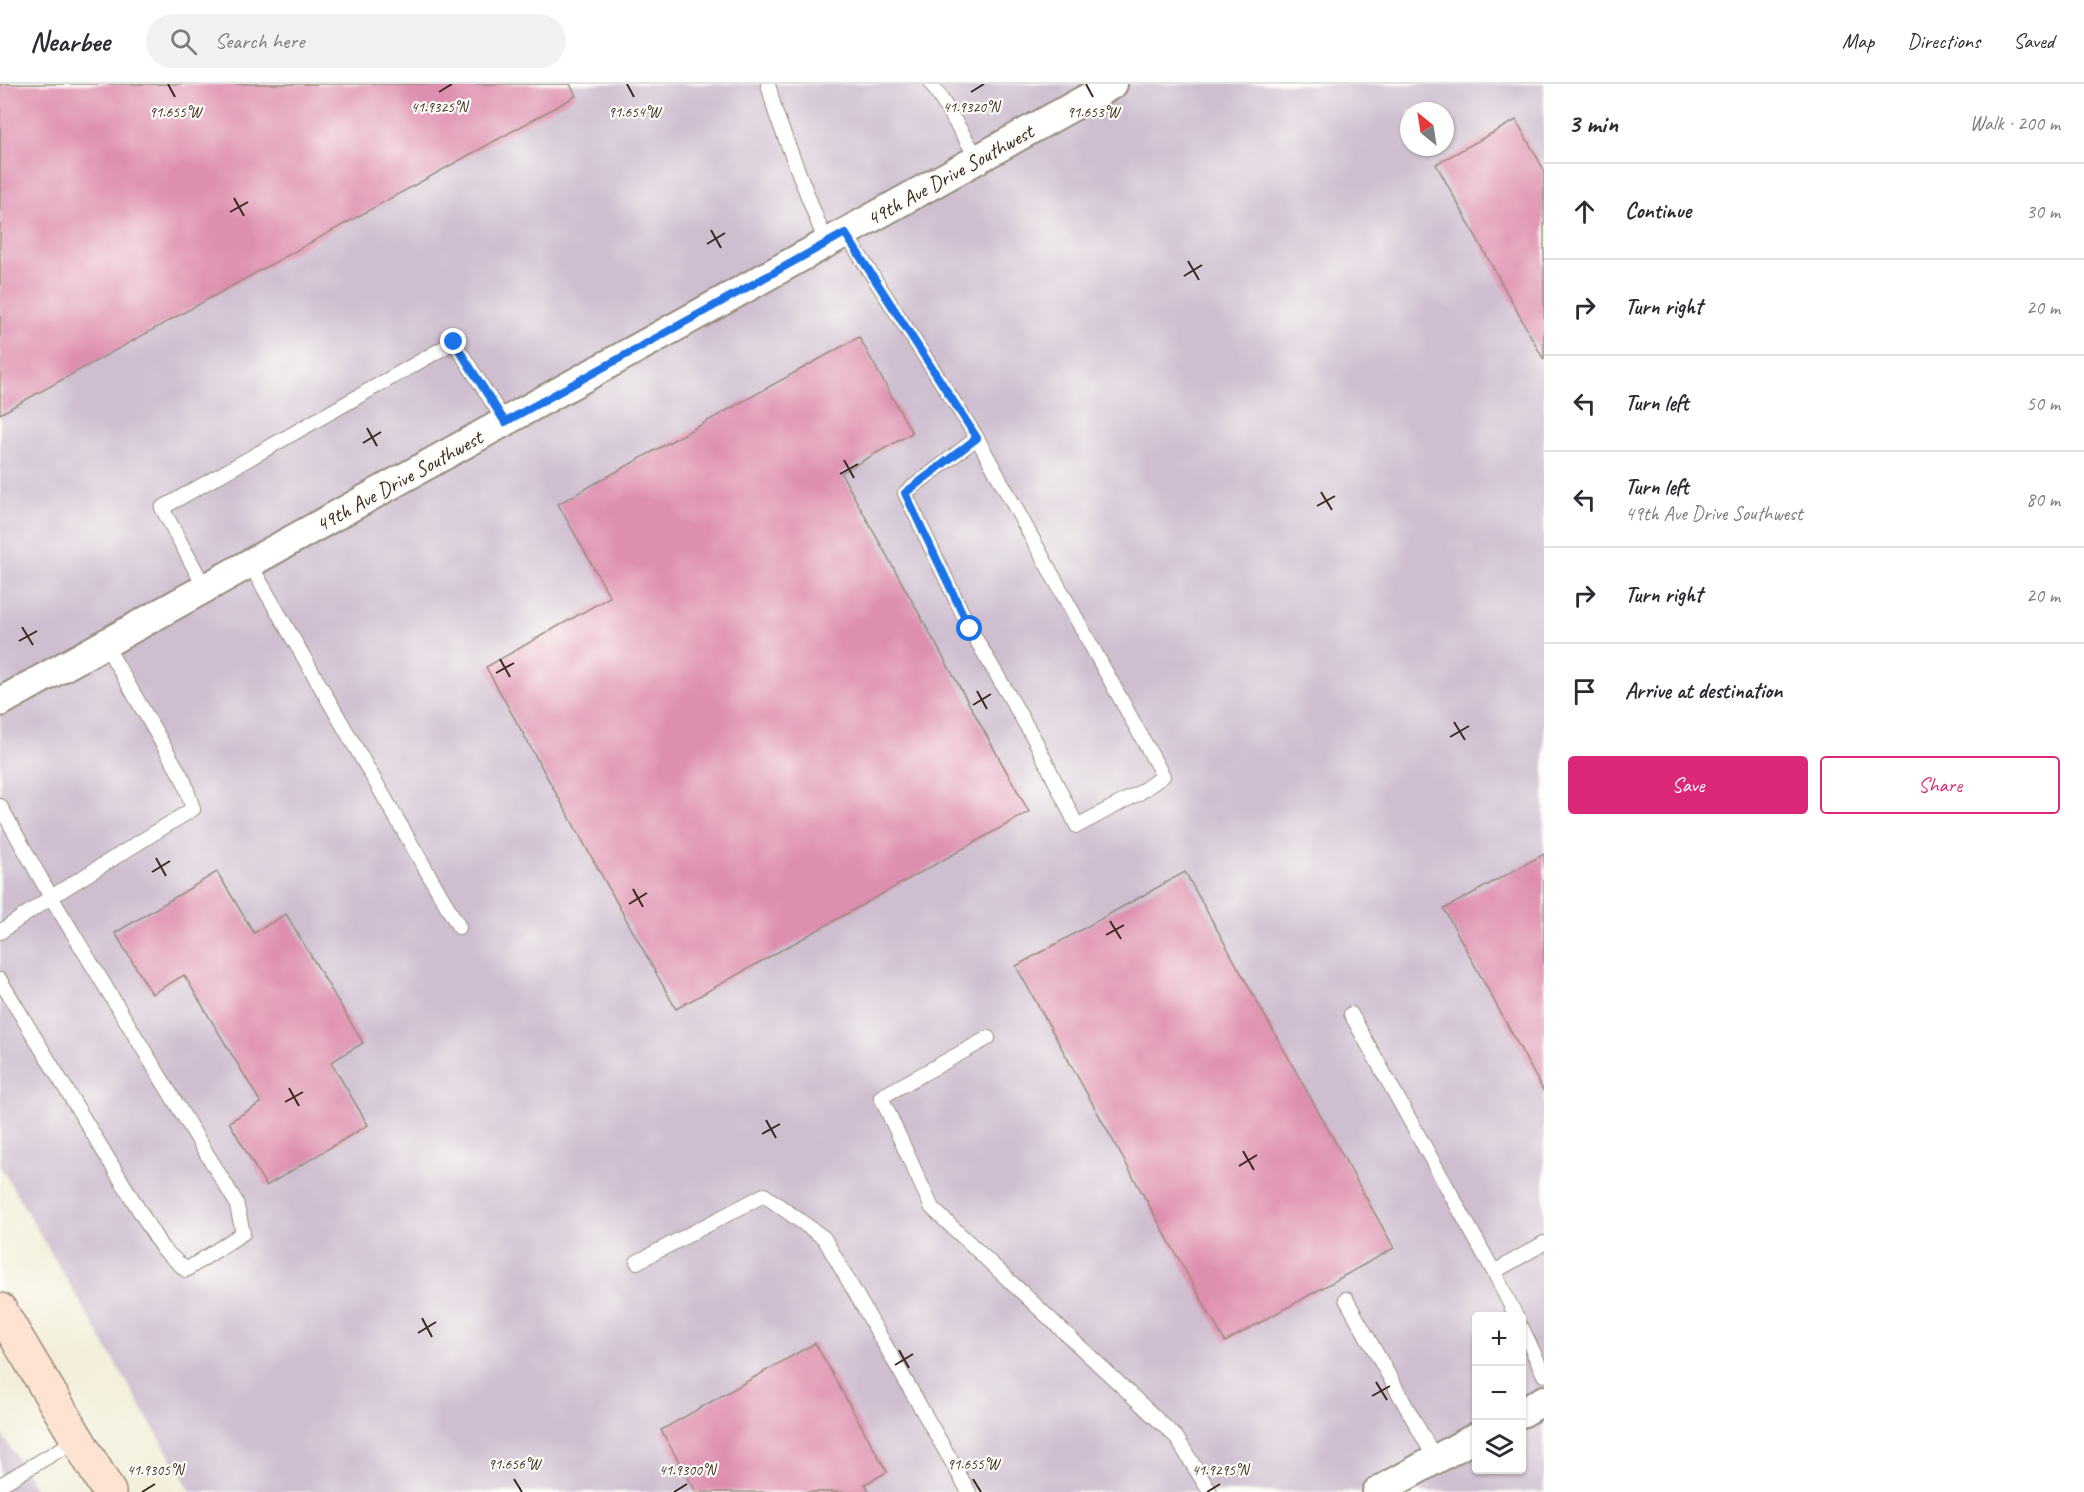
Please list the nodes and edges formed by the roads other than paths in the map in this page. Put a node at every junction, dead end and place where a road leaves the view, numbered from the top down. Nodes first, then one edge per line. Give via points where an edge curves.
1 (768, 84) edge
2 (932, 84) edge
3 (1113, 84) edge
4 (978, 159) junction
5 (836, 238) junction
6 (505, 422) junction
7 (977, 438) junction
8 (250, 564) junction
9 (205, 588) junction
10 (105, 644) junction
11 (0, 702) edge
12 (0, 806) edge
13 (51, 897) junction
14 (459, 927) dead end
15 (0, 932) edge
16 (0, 980) edge
17 (1351, 1014) dead end
18 (988, 1038) dead end
19 (1544, 1244) edge
20 (637, 1262) dead end
21 (1494, 1272) junction
22 (1346, 1299) dead end
23 (0, 1310) edge
24 (1514, 1312) edge
25 (1526, 1338) edge
26 (1544, 1375) edge
27 (1544, 1400) edge
28 (1526, 1410) edge
29 (1472, 1439) edge
30 (78, 1440) junction
31 (1436, 1460) junction
32 (0, 1485) edge
33 (109, 1492) edge
34 (969, 1492) edge
35 (1210, 1492) edge
36 (1377, 1492) edge

1 - 5 lane via 776,114
2 - 4 lane
3 - 4 street, 49th Ave Drive Southwest
4 - 5 street, 49th Ave Drive Southwest
5 - 6 street, 49th Ave Drive Southwest
5 - 7 lane
6 - 8 street, 49th Ave Drive Southwest
6 - 9 lane via 454,342 162,508
7 - 7 lane via 1163,776 1077,826 1036,742 970,629 905,493
8 - 9 street, 49th Ave Drive Southwest
8 - 14 lane
9 - 10 street, 49th Ave Drive Southwest
10 - 11 street, 49th Ave Drive Southwest
10 - 13 lane via 184,781 193,809
12 - 13 lane
13 - 15 lane
13 - 16 lane via 236,1202 243,1233 186,1270 162,1248
17 - 21 lane
18 - 35 lane via 881,1097 932,1208 1176,1437
19 - 21 lane
20 - 34 lane via 764,1195 824,1238
21 - 24 lane
22 - 31 lane
23 - 30 main road
25 - 26 lane
27 - 28 street
29 - 31 street
30 - 32 lane
30 - 33 main road
31 - 36 street

